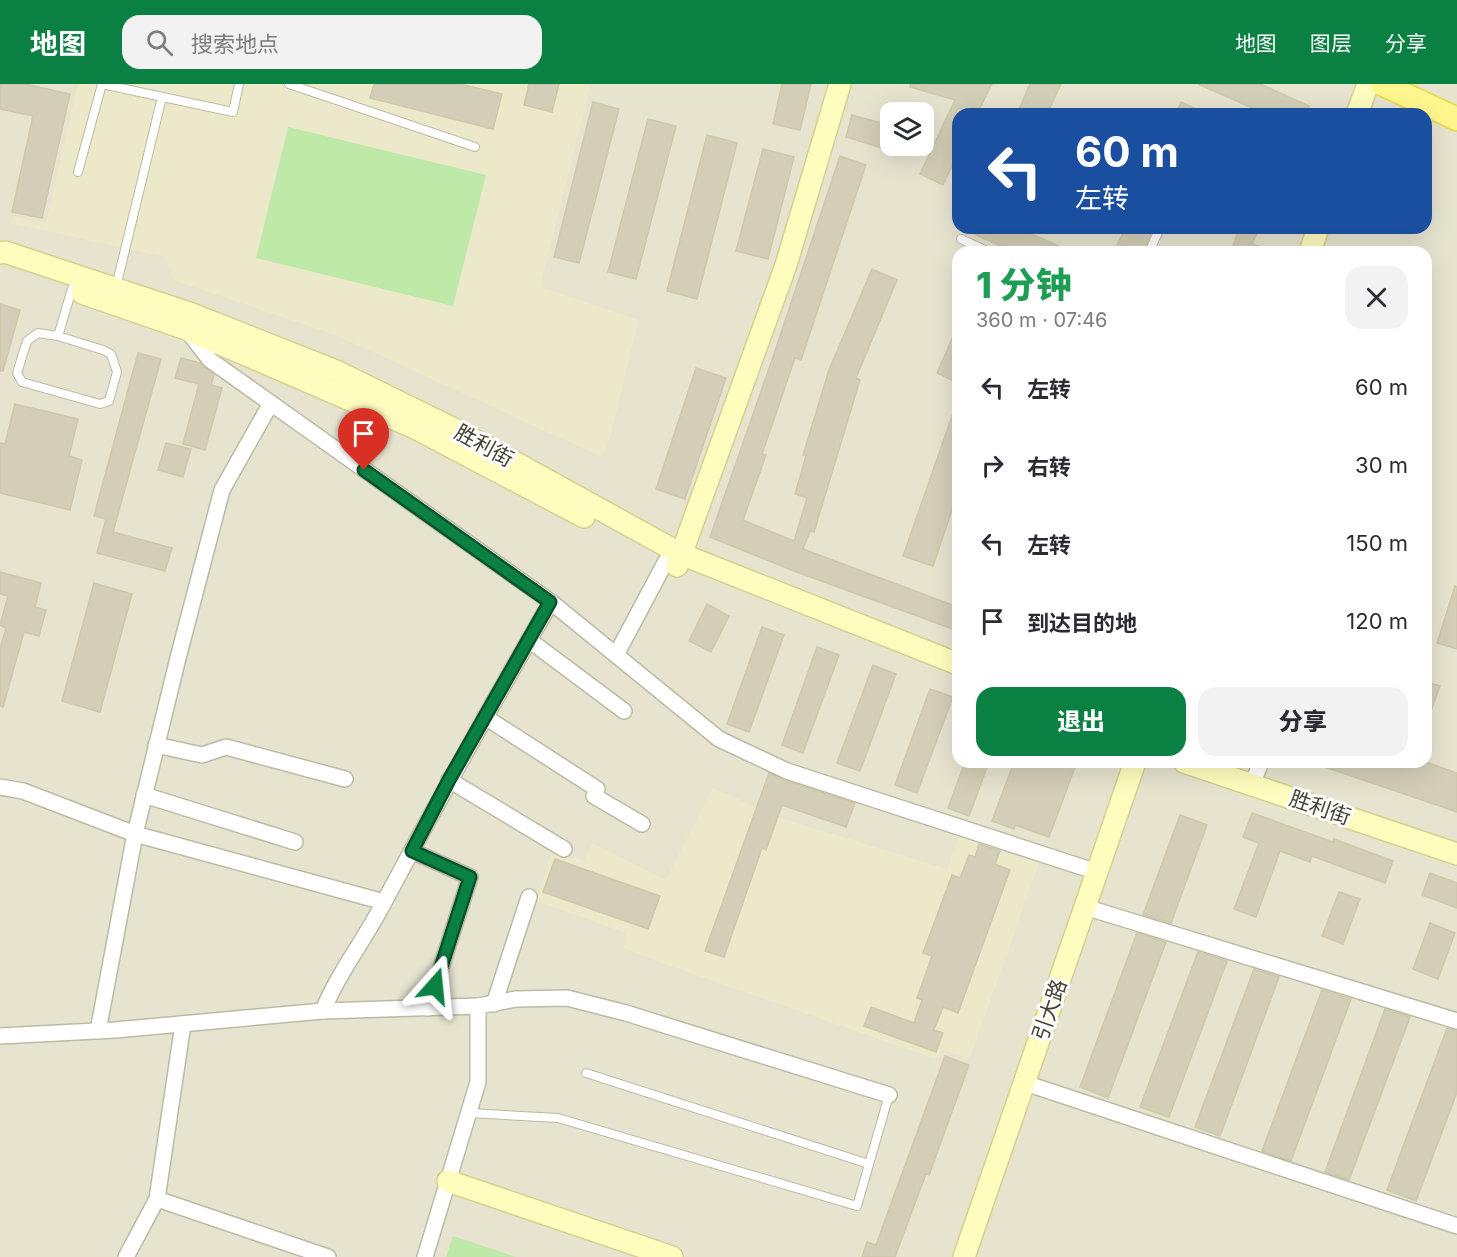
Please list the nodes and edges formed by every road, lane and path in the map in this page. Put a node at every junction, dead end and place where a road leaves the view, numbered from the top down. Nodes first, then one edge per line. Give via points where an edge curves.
1 (102, 84) edge
2 (239, 84) edge
3 (289, 84) edge
4 (840, 84) edge
5 (1368, 84) edge
6 (1382, 84) edge
7 (162, 97) junction
8 (1359, 108) edge
9 (1457, 118) edge
10 (475, 147) dead end
11 (78, 172) dead end
12 (961, 239) dead end
13 (976, 246) edge
14 (0, 253) edge
15 (0, 263) edge
16 (72, 289) junction
17 (116, 289) junction
18 (186, 329) junction
19 (58, 336) junction
20 (271, 404) junction
21 (674, 561) junction
22 (550, 602) junction
23 (529, 640) junction
24 (616, 655) junction
25 (952, 662) edge
26 (952, 674) edge
27 (624, 711) dead end
28 (485, 717) junction
29 (156, 745) junction
30 (1133, 768) edge
31 (1202, 768) edge
32 (1259, 768) edge
33 (345, 779) dead end
34 (449, 780) junction
35 (1252, 785) junction
36 (0, 787) edge
37 (144, 795) junction
38 (642, 824) dead end
39 (135, 834) junction
40 (295, 842) dead end
41 (564, 849) dead end
42 (412, 851) junction
43 (1457, 854) edge
44 (1097, 873) junction
45 (529, 897) dead end
46 (384, 902) junction
47 (1085, 907) junction
48 (494, 1004) junction
49 (478, 1006) junction
50 (428, 1008) junction
51 (323, 1011) junction
52 (1457, 1021) edge
53 (183, 1024) junction
54 (98, 1031) junction
55 (0, 1036) edge
56 (586, 1073) dead end
57 (1024, 1083) junction
58 (889, 1095) joint
59 (469, 1113) junction
60 (869, 1164) junction
61 (448, 1181) junction
62 (157, 1199) junction
63 (1457, 1226) edge
64 (126, 1257) edge
65 (328, 1257) edge
66 (425, 1257) edge
67 (672, 1257) edge
68 (964, 1257) edge

1 - 7 lane
1 - 11 lane
2 - 7 lane via 233,112
3 - 10 lane
4 - 21 street via 786,265
5 - 8 street
6 - 9 main road
7 - 17 lane
12 - 13 lane
14 - 17 street, 胜利街
15 - 16 street, 胜利街
16 - 18 street, 胜利街
16 - 19 lane
17 - 21 street, 胜利街 via 192,314 336,371 458,432
18 - 20 street via 210,360
18 - 21 street, 胜利街 via 413,427
19 - 19 lane via 38,333 27,341 16,374 22,382 100,404 109,401 117,372 111,354
20 - 22 street
20 - 29 street via 222,489
21 - 24 street
21 - 25 street, 胜利街
21 - 26 street, 胜利街
22 - 23 street
22 - 24 street
23 - 27 street
23 - 28 street
24 - 44 street via 719,739 787,771
28 - 34 street
28 - 38 street via 597,789 594,796
29 - 33 street via 202,755 226,747
29 - 37 street
30 - 44 street, 引大路
31 - 35 street, 胜利街
32 - 35 street
34 - 41 street
34 - 42 street
35 - 43 street, 胜利街
36 - 39 street via 22,790
37 - 39 street
37 - 40 street
39 - 46 street
39 - 54 street
42 - 46 street
42 - 50 street via 470,877
44 - 47 street, 引大路
45 - 48 street
46 - 51 street
47 - 52 street
47 - 57 street, 引大路
48 - 49 street
48 - 58 street via 516,999 567,998
49 - 50 street
49 - 59 street via 478,1082
50 - 51 street
51 - 53 street
53 - 54 street
53 - 62 street
54 - 55 street
56 - 60 lane
57 - 63 street
57 - 68 street, 引大路
58 - 60 lane
59 - 60 lane via 558,1118 857,1206
59 - 61 street
61 - 66 street
61 - 67 street
62 - 64 street
62 - 65 street

